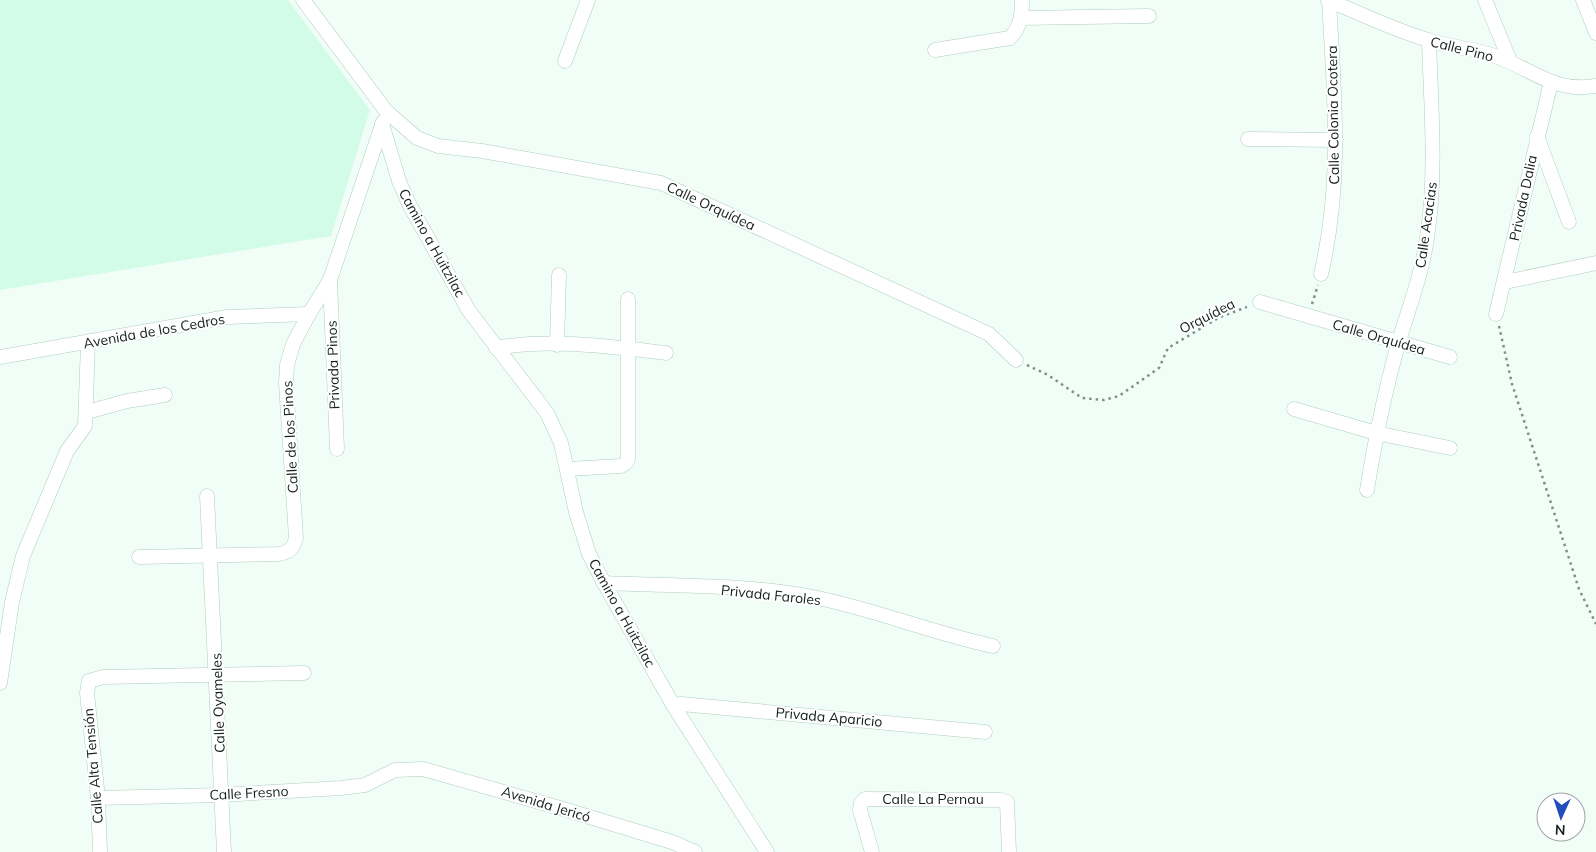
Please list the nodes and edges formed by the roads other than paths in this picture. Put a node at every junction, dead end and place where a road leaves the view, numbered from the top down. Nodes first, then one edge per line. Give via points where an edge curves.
1 (303, 0) edge
2 (588, 0) edge
3 (1022, 0) edge
4 (1329, 0) edge
5 (1485, 0) edge
6 (1583, 0) edge
7 (1149, 16) dead end
8 (1020, 24) junction
9 (1596, 33) edge
10 (1429, 41) junction
11 (935, 50) dead end
12 (565, 61) dead end
13 (1510, 61) junction
14 (1551, 82) junction
15 (1596, 86) edge
16 (384, 118) junction
17 (1537, 136) junction
18 (1248, 139) dead end
19 (1336, 140) junction
20 (1569, 222) dead end
21 (1596, 263) edge
22 (1321, 274) road end
23 (559, 275) dead end
24 (330, 280) junction
25 (1505, 282) junction
26 (628, 299) dead end
27 (1260, 302) road end
28 (308, 314) junction
29 (1496, 314) road end
30 (1399, 342) junction
31 (88, 343) junction
32 (557, 345) junction
33 (496, 348) junction
34 (628, 348) junction
35 (666, 353) dead end
36 (0, 357) edge
37 (1450, 357) dead end
38 (1016, 360) road end
39 (164, 395) dead end
40 (1294, 409) dead end
41 (87, 412) junction
42 (1376, 433) junction
43 (1450, 448) dead end
44 (337, 449) dead end
45 (568, 469) junction
46 (1367, 490) dead end
47 (207, 496) dead end
48 (211, 555) junction
49 (139, 557) dead end
50 (604, 583) junction
51 (993, 646) dead end
52 (304, 673) dead end
53 (217, 674) junction
54 (0, 683) edge
55 (673, 705) junction
56 (985, 732) dead end
57 (396, 770) joint
58 (221, 795) junction
59 (98, 798) junction
60 (754, 833) junction
61 (100, 852) edge
62 (224, 852) edge
63 (694, 852) edge
64 (754, 852) edge
65 (766, 852) edge
66 (872, 852) edge
67 (1009, 852) edge

1 - 16 street
2 - 12 street
3 - 8 street
4 - 10 street, Calle Pino
4 - 19 street, Calle Colonia Ocotera
5 - 13 street
6 - 9 street
7 - 8 street
8 - 11 street via 1010,38 1004,40
10 - 13 street, Calle Pino
10 - 30 street, Calle Acacias via 1433,175 1427,238
13 - 14 street, Calle Pino
14 - 15 street, Calle Pino via 1573,88
14 - 17 street, Privada Dalia
16 - 24 street, Calle de los Pinos
16 - 33 street, Camino a Huitzilac via 399,182 410,206 469,310
16 - 38 street, Calle Orquídea via 417,138 438,146 482,150 660,182 989,334
17 - 20 street
17 - 25 street, Privada Dalia
18 - 19 street
19 - 22 street, Calle Colonia Ocotera via 1335,185 1328,246
21 - 25 street
23 - 32 street
24 - 28 street, Calle de los Pinos
24 - 44 street, Privada Pinos
25 - 29 street, Privada Dalia
26 - 34 street
27 - 30 street, Calle Orquídea
28 - 31 street, Avenida de los Cedros via 226,317
28 - 48 street, Calle de los Pinos via 294,344 286,374 294,547 289,552 278,554
30 - 37 street, Calle Orquídea
30 - 42 street, Calle Acacias
31 - 36 street, Avenida de los Cedros
31 - 41 street
32 - 33 street via 516,344
32 - 34 street
33 - 45 street, Camino a Huitzilac via 547,413 561,443
34 - 35 street
34 - 45 street via 626,463
39 - 41 street
40 - 42 street
41 - 54 street via 85,426 67,451 23,556 12,602
42 - 43 street
42 - 46 street, Calle Acacias
45 - 50 street, Camino a Huitzilac via 576,512 589,554
47 - 48 street, Calle Oyameles
48 - 49 street
48 - 53 street, Calle Oyameles
50 - 51 street, Privada Faroles via 812,597 950,637
50 - 55 street, Camino a Huitzilac
52 - 53 street
53 - 58 street, Calle Oyameles
53 - 59 street, Calle Alta Tensión via 103,677 89,681 87,693
55 - 56 street, Privada Aparicio
55 - 60 street, Camino a Huitzilac
57 - 58 street, Calle Fresno via 365,785
57 - 63 street, Avenida Jericó via 436,772 672,842
58 - 59 street, Calle Fresno
58 - 62 street, Calle Oyameles
59 - 61 street, Calle Alta Tensión
60 - 64 street
60 - 65 street, Camino a Huitzilac
66 - 67 street, Calle La Pernau via 860,810 865,799 1007,802

